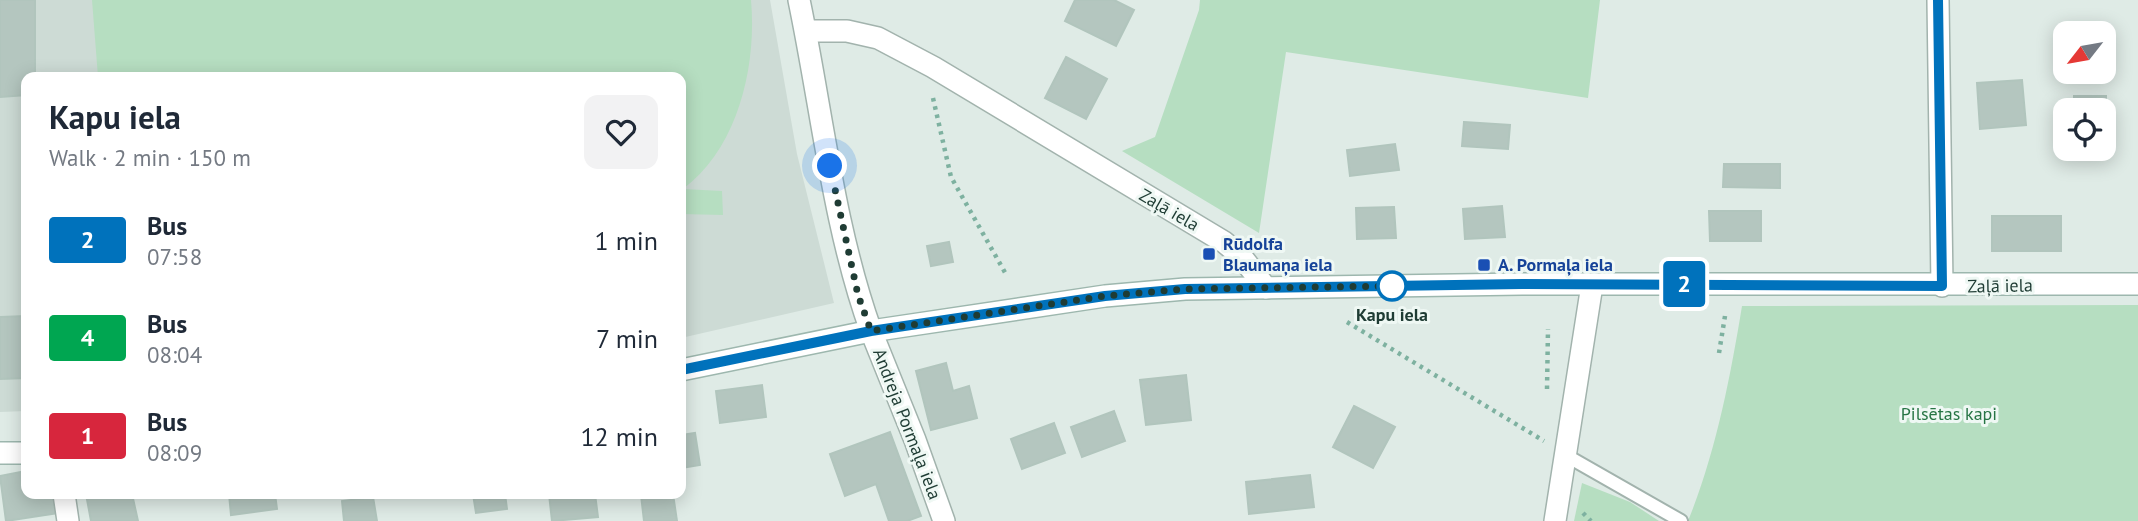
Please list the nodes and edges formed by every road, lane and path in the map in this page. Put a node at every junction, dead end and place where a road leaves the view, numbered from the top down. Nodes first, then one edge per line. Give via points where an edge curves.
1 (799, 0) edge
2 (1938, 0) edge
3 (806, 31) junction
4 (932, 93) dead end
5 (1007, 276) dead end
6 (2138, 284) edge
7 (1592, 285) junction
8 (1942, 286) junction
9 (1266, 288) junction
10 (1725, 316) dead end
11 (1347, 322) dead end
12 (871, 331) junction
13 (1719, 353) dead end
14 (686, 369) edge
15 (0, 453) edge
16 (21, 453) edge
17 (1567, 456) junction
18 (65, 499) edge
19 (68, 521) edge
20 (944, 521) edge
21 (1555, 521) edge
22 (1681, 521) edge

1 - 3 street, Andreja Pormaļa iela
2 - 8 street
3 - 9 street, Zaļā iela via 847,31 878,38 933,67 1224,242
3 - 12 street, Andreja Pormaļa iela via 830,166 858,295
4 - 5 path via 951,177
6 - 8 street, Zaļā iela
7 - 8 street, Zaļā iela
7 - 9 street, Zaļā iela
7 - 17 street
9 - 12 street via 1105,296
10 - 13 path
11 - 17 path
12 - 14 street
12 - 20 street, Andreja Pormaļa iela
15 - 16 street
17 - 21 street
17 - 22 lane
18 - 19 street

